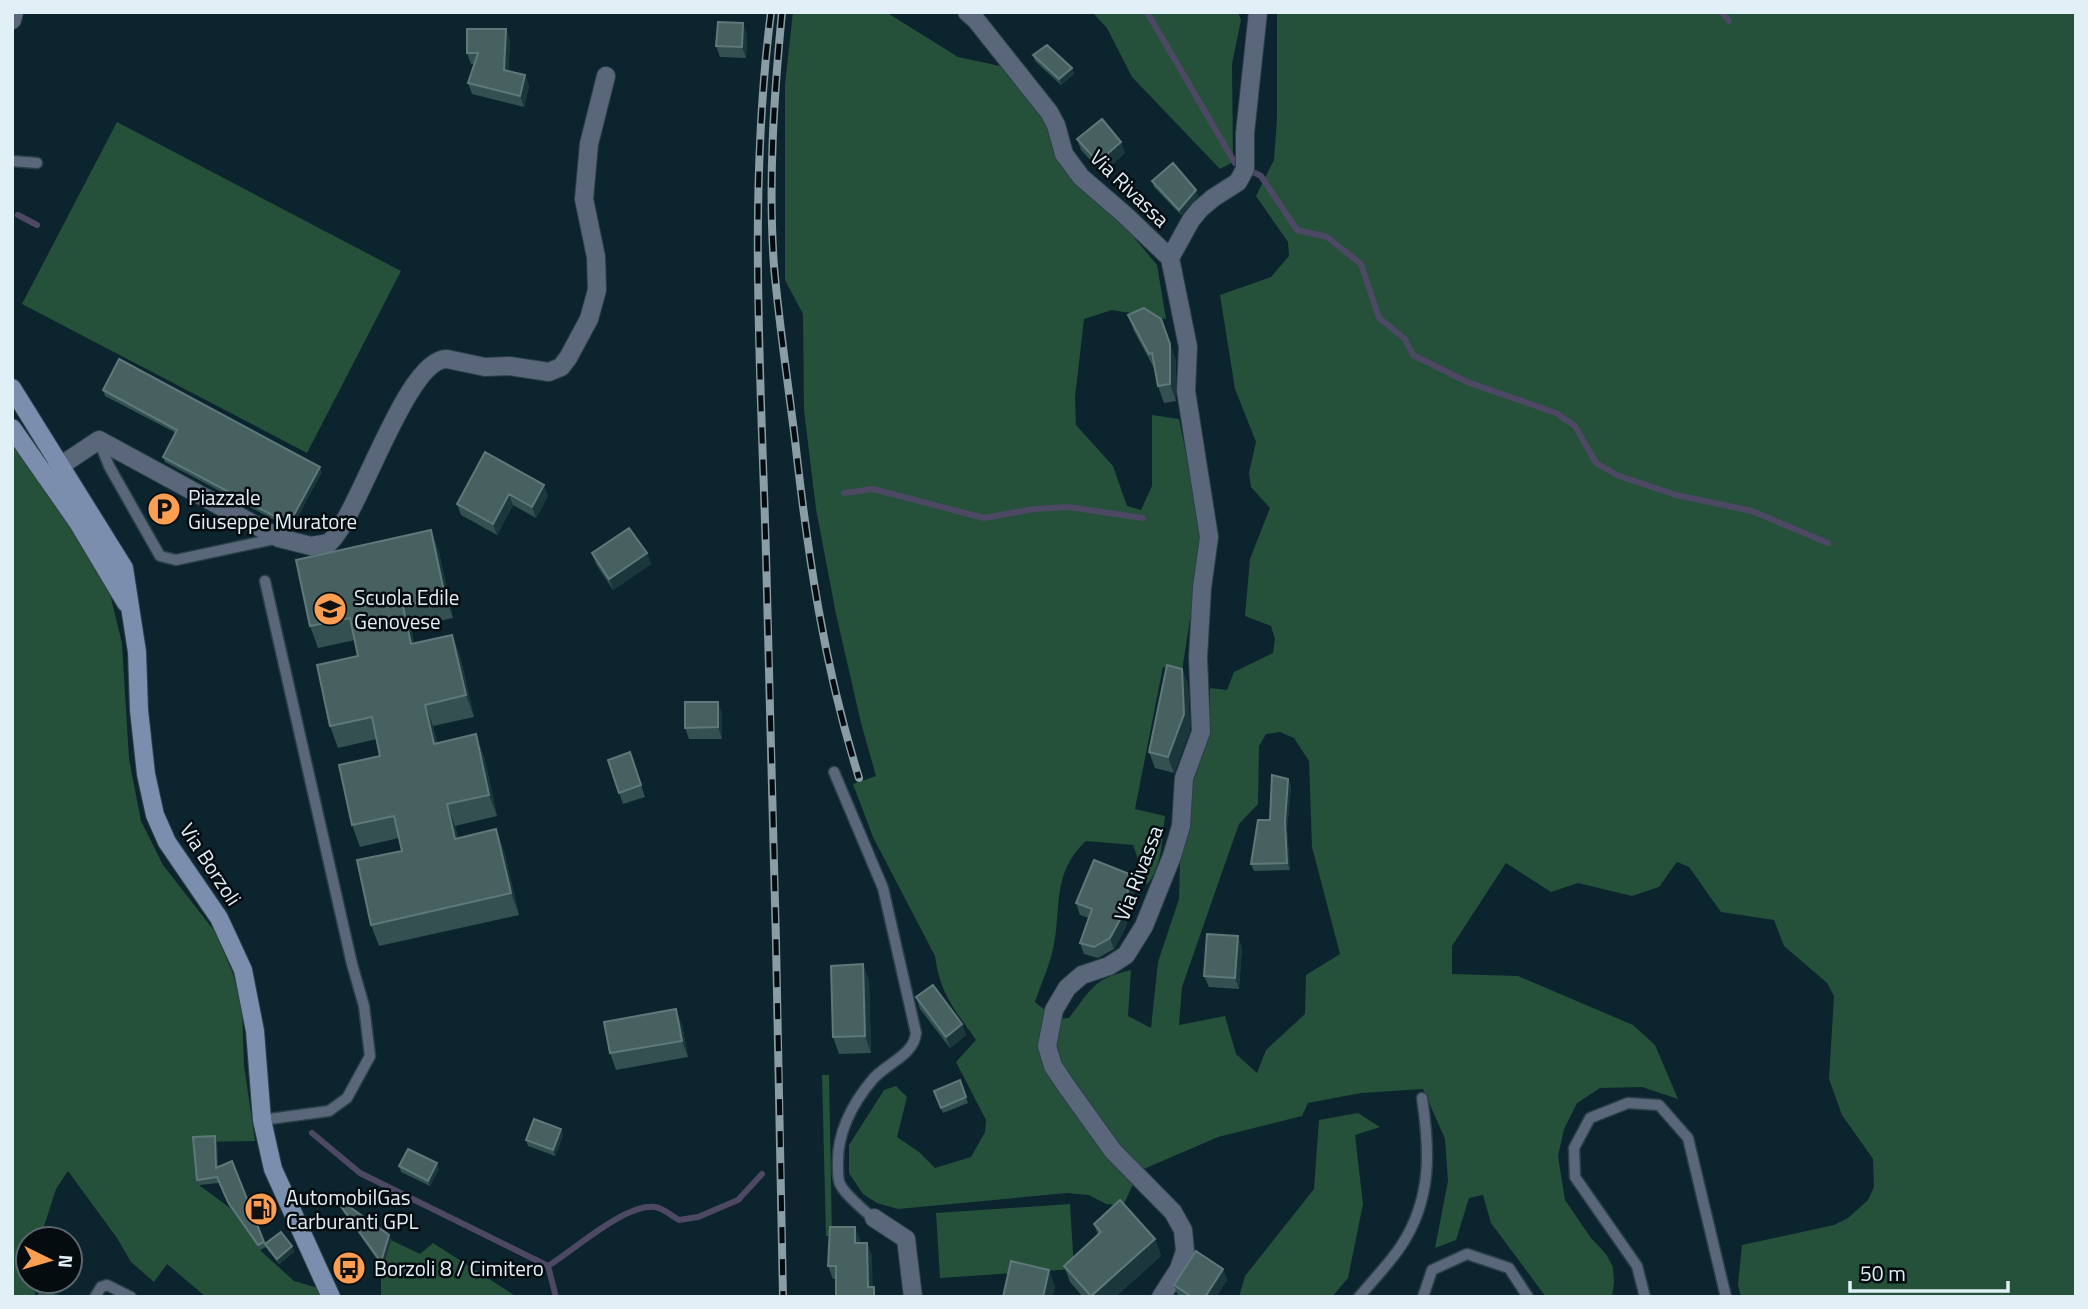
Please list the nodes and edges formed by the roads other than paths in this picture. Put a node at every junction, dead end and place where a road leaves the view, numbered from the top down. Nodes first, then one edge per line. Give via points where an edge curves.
1 (967, 12) edge
2 (1258, 12) edge
3 (13, 13) edge
4 (12, 20) edge
5 (606, 76) dead end
6 (12, 161) edge
7 (37, 163) dead end
8 (1170, 258) junction
9 (12, 388) edge
10 (12, 428) edge
11 (99, 440) junction
12 (61, 465) junction
13 (45, 476) junction
14 (279, 538) junction
15 (265, 581) dead end
16 (130, 609) junction
17 (834, 772) dead end
18 (1422, 1098) dead end
19 (262, 1120) junction
20 (874, 1218) joint
21 (95, 1297) edge
22 (131, 1297) edge
23 (331, 1297) edge
24 (913, 1297) edge
25 (1160, 1297) edge
26 (1359, 1297) edge
27 (1423, 1297) edge
28 (1528, 1297) edge
29 (1645, 1297) edge
30 (1726, 1297) edge

1 - 8 street, Via Rivassa via 1049,112 1064,154 1081,177
2 - 8 street, Via Rivassa via 1245,170 1238,182 1200,209
3 - 4 street
5 - 14 street via 589,144 584,199 596,257 597,290 589,320 568,358 549,372 447,359 436,362 391,427 334,538 317,546
6 - 7 lane
8 - 25 street, Via Rivassa via 1188,347 1186,391 1209,537 1198,657 1201,732 1184,778 1181,827 1144,926 1126,956 1082,975 1067,988 1054,1010 1047,1046 1053,1066 1113,1151 1173,1212 1183,1230 1185,1251 1179,1269
9 - 12 main road, Via Borzoli
10 - 13 main road
11 - 12 street
11 - 14 street
11 - 14 lane via 160,556 176,560
12 - 13 street
12 - 16 main road, Via Borzoli via 124,568
13 - 16 main road
15 - 19 lane via 364,1006 370,1056 347,1098 329,1111
16 - 19 main road, Via Borzoli via 146,774 155,815 167,842 219,918 243,970 255,1031
17 - 20 lane via 883,888 916,1033 909,1050 874,1078 842,1128 840,1184
18 - 26 lane via 1428,1142 1426,1180 1417,1215 1401,1246
19 - 23 main road, Via Borzoli via 273,1169
20 - 24 street via 906,1239
21 - 22 lane via 107,1285
27 - 28 lane via 1432,1270 1467,1254 1509,1268
29 - 30 lane via 1637,1266 1575,1177 1574,1148 1590,1118 1628,1103 1659,1105 1688,1138

